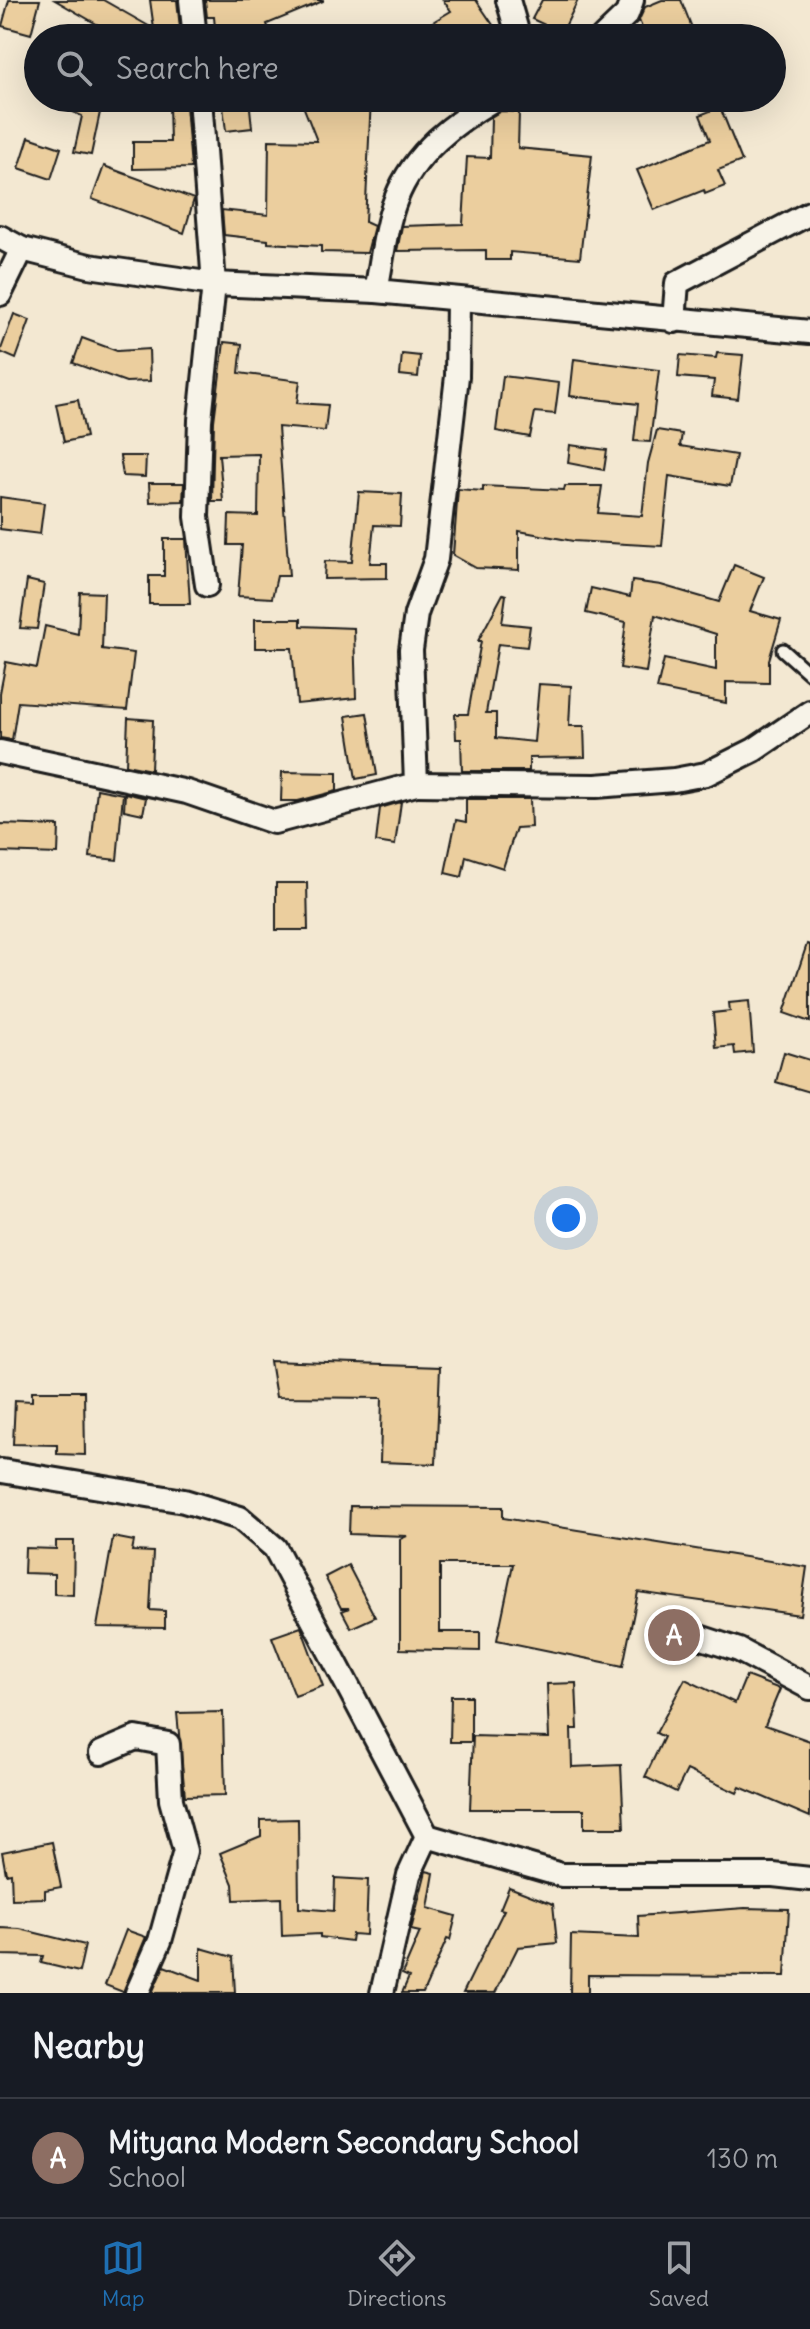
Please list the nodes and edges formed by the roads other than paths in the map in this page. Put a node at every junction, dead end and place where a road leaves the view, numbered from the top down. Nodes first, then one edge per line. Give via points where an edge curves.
1 (191, 0) edge
2 (508, 0) edge
3 (632, 0) edge
4 (194, 24) edge
5 (515, 24) edge
6 (617, 24) edge
7 (201, 112) edge
8 (472, 112) edge
9 (810, 213) edge
10 (0, 237) edge
11 (22, 249) junction
12 (214, 284) junction
13 (376, 291) junction
14 (0, 294) edge
15 (458, 301) junction
16 (674, 321) junction
17 (810, 332) edge
18 (207, 585) dead end
19 (783, 650) dead end
20 (810, 674) edge
21 (810, 712) edge
22 (0, 752) edge
23 (416, 784) junction
24 (2, 1471) dead end
25 (669, 1627) dead end
26 (810, 1688) edge
27 (101, 1753) dead end
28 (427, 1836) junction
29 (810, 1879) edge
30 (137, 1993) edge
31 (382, 1993) edge

1 - 4 street
2 - 5 street
3 - 6 street
7 - 12 street
8 - 13 street via 428,148 396,198
9 - 16 street via 677,283
10 - 11 street
11 - 12 street via 117,271
11 - 14 street
12 - 13 street
12 - 18 street via 200,420 197,517
13 - 15 street
15 - 16 street
15 - 23 street via 457,376 436,559 416,614 411,650
16 - 17 street
19 - 20 lane
21 - 23 street via 754,750 718,768 674,780 596,786
22 - 23 street via 187,792 274,822
24 - 28 street via 184,1501 240,1518 275,1548
25 - 26 street via 739,1650
27 - 30 street via 136,1738 168,1744 171,1800 185,1851 160,1941
28 - 29 street via 561,1875
28 - 31 street via 409,1875

